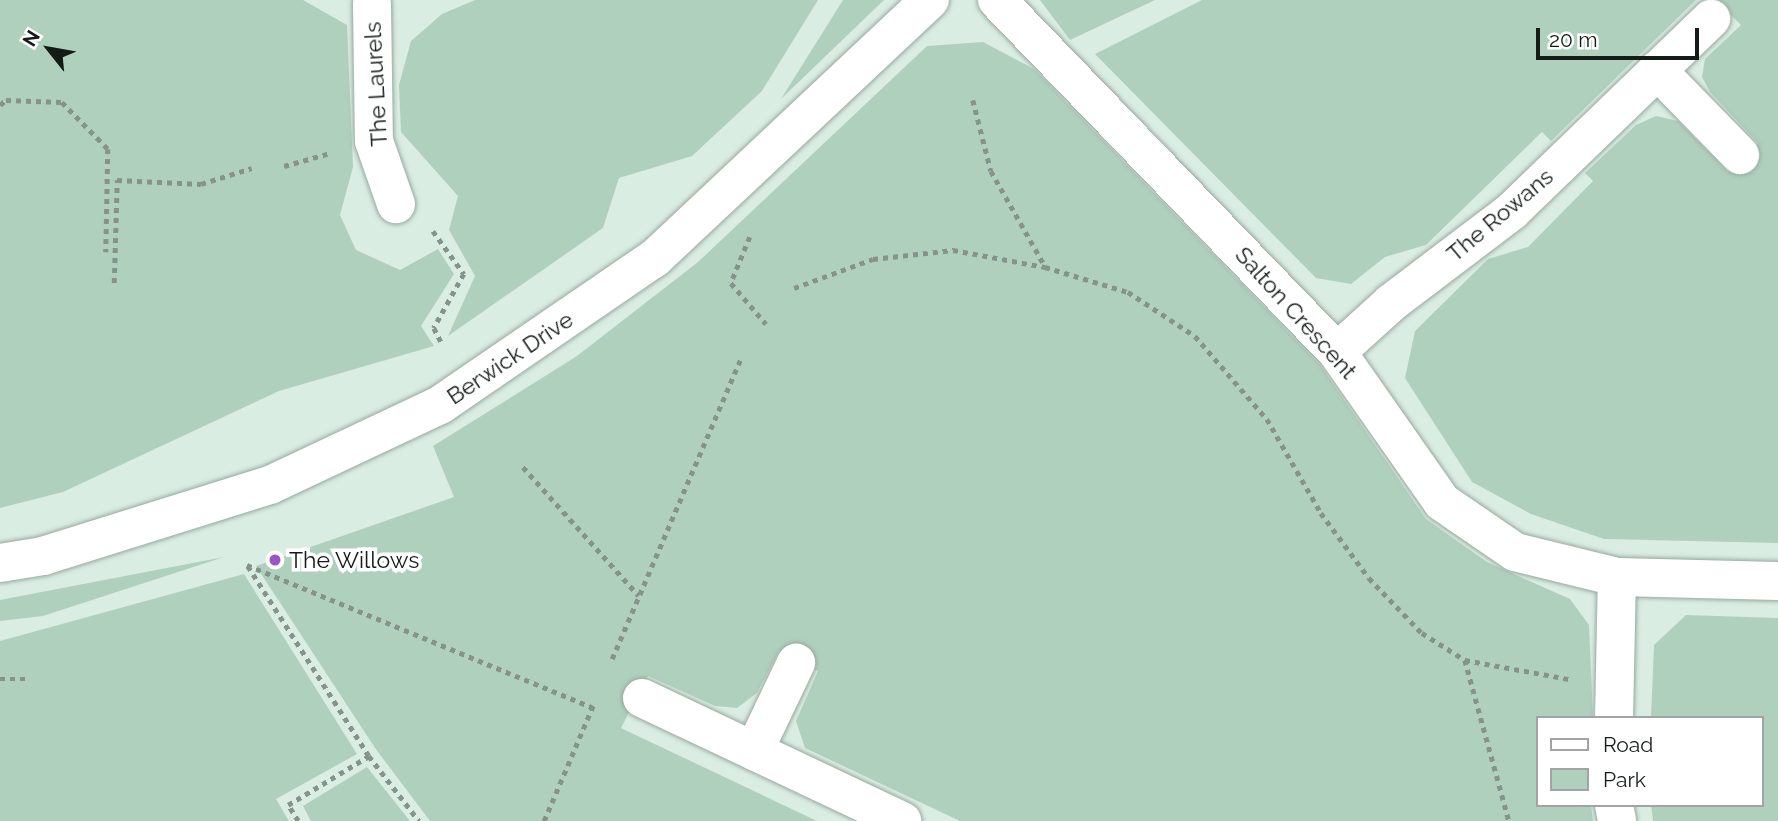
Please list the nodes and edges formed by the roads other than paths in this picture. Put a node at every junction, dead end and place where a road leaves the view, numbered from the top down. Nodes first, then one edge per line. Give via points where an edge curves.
1 (930, 0) edge
2 (996, 0) edge
3 (380, 1) edge
4 (1711, 19) dead end
5 (1657, 70) junction
6 (1740, 155) dead end
7 (396, 204) road end
8 (1338, 352) junction
9 (0, 563) edge
10 (1617, 577) junction
11 (1778, 581) edge
12 (796, 663) dead end
13 (642, 698) dead end
14 (1615, 702) edge
15 (754, 751) junction
16 (902, 821) edge

1 - 9 street, Berwick Drive via 655,258 440,405 270,485 43,556
2 - 8 street, Salton Crescent
3 - 7 street, The Laurels via 374,141
4 - 5 street, The Rowans
5 - 6 street
5 - 8 street, The Rowans via 1512,211 1391,303
8 - 10 street, Salton Crescent via 1442,502 1515,552
10 - 11 street, Salton Crescent
10 - 14 street
12 - 15 street
13 - 15 street
15 - 16 street

